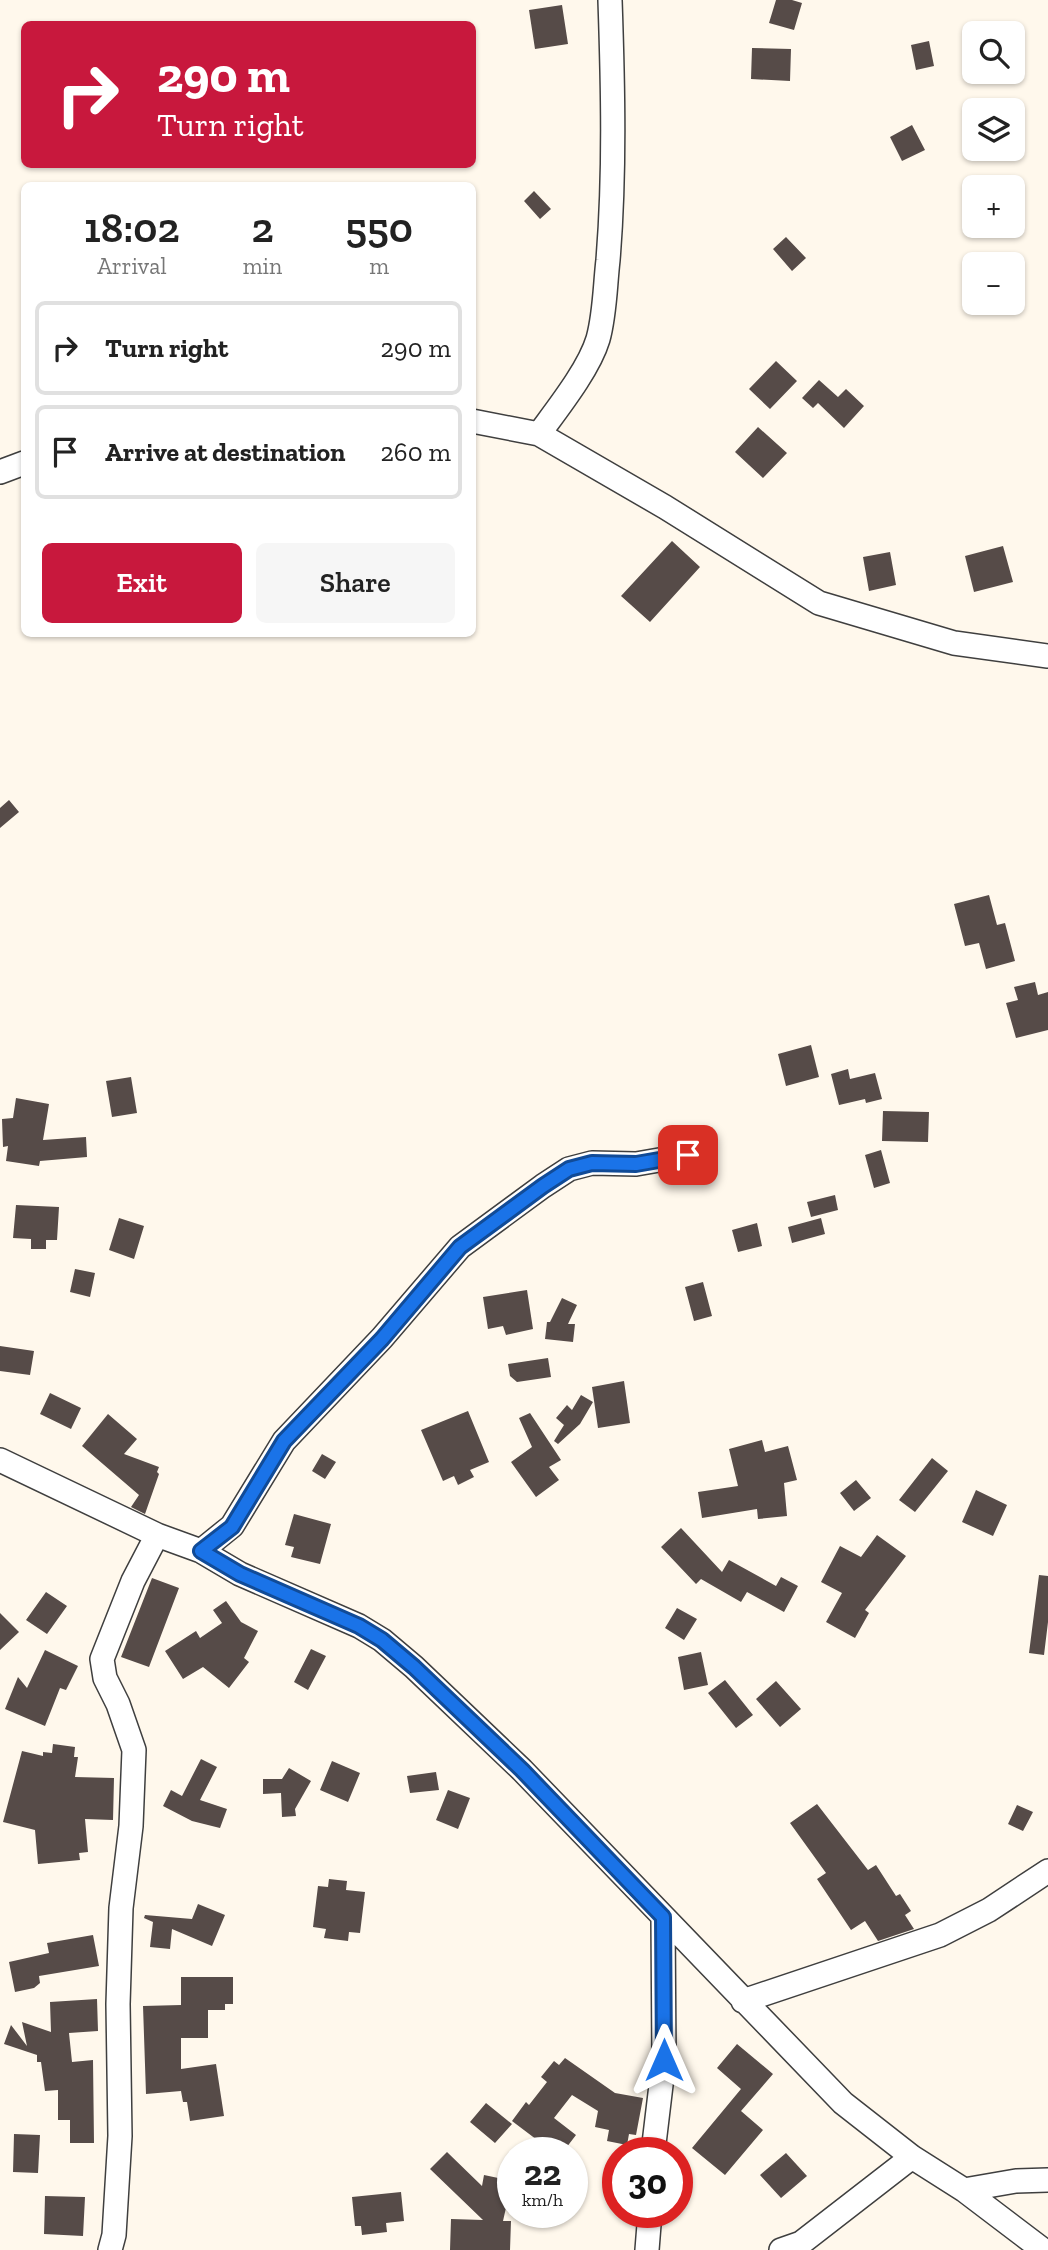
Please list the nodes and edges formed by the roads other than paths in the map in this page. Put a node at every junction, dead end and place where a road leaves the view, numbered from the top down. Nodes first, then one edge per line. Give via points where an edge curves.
1 (610, 0) edge
2 (476, 422) edge
3 (539, 434) junction
4 (21, 464) edge
5 (0, 472) edge
6 (1048, 656) edge
7 (688, 1155) dead end
8 (0, 1460) edge
9 (157, 1535) junction
10 (201, 1551) junction
11 (1048, 1871) edge
12 (663, 1917) junction
13 (743, 2000) junction
14 (655, 2137) edge
15 (912, 2157) junction
16 (1048, 2180) edge
17 (964, 2190) junction
18 (649, 2228) edge
19 (110, 2250) edge
20 (647, 2250) edge
21 (781, 2250) edge
22 (1043, 2250) edge

1 - 3 street via 611,228 603,308 597,341 572,388
2 - 3 street
3 - 6 street via 818,603 954,643
4 - 5 street
7 - 10 street via 569,1169 460,1247 382,1339 284,1441 232,1527
8 - 9 street
9 - 10 street
9 - 19 street via 102,1659 134,1751 121,1908 120,2136
10 - 12 street via 382,1640 522,1770
11 - 13 street via 940,1935
12 - 13 street
12 - 14 street via 664,2060
13 - 15 street via 843,2103
15 - 17 street
15 - 21 street via 801,2243
16 - 17 street
17 - 22 street
18 - 20 street

